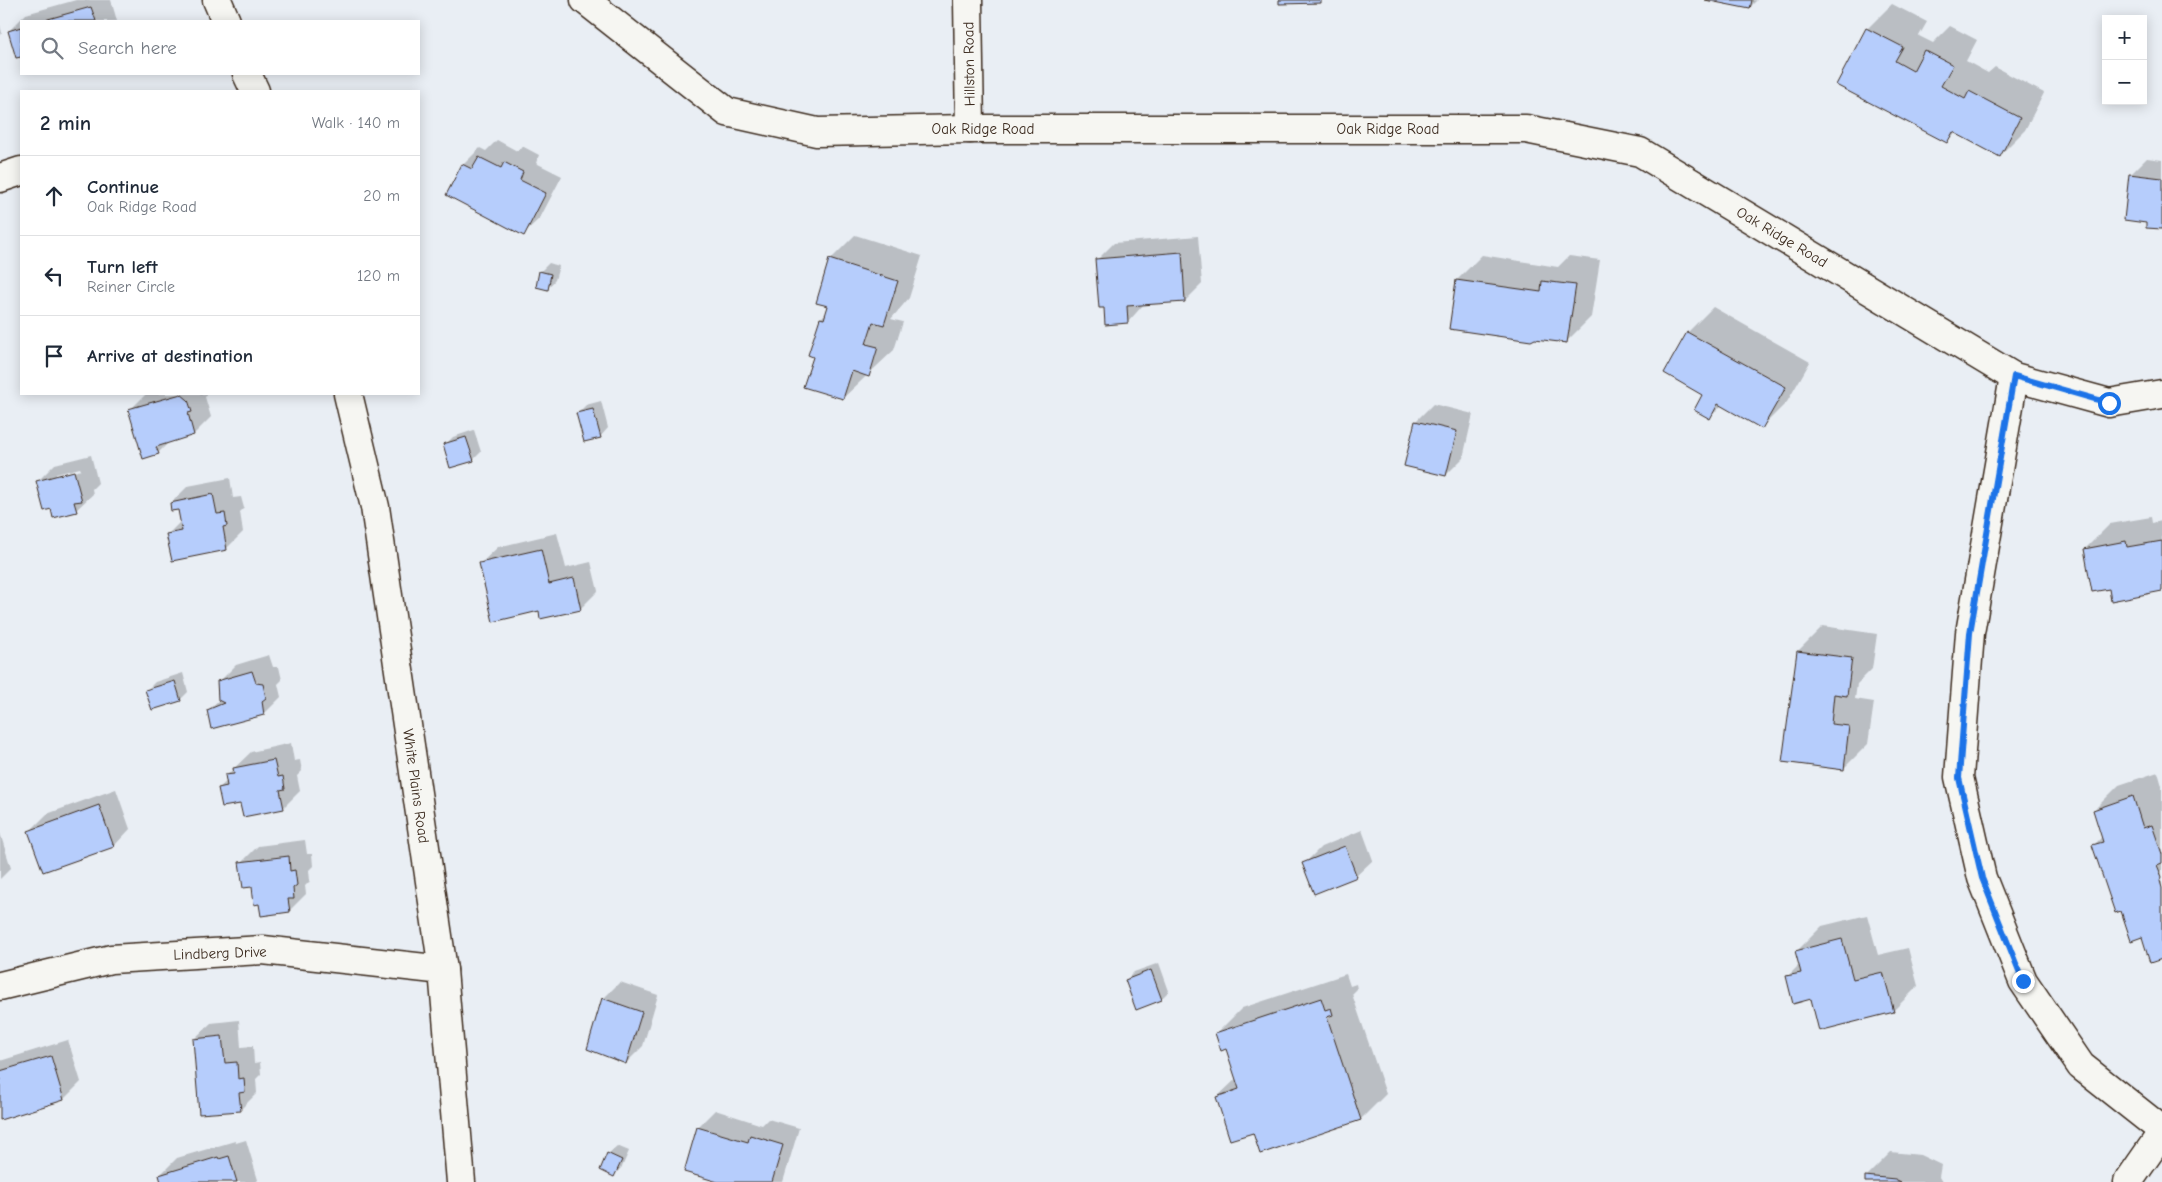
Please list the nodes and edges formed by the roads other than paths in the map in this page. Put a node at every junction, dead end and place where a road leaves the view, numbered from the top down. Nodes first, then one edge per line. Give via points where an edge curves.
1 (217, 0) edge
2 (586, 0) edge
3 (968, 0) edge
4 (226, 20) edge
5 (247, 75) edge
6 (255, 90) edge
7 (970, 129) junction
8 (20, 171) edge
9 (0, 178) edge
10 (2014, 376) junction
11 (2162, 394) edge
12 (348, 395) edge
13 (443, 970) junction
14 (0, 986) edge
15 (2162, 1131) edge
16 (461, 1182) edge
17 (2128, 1182) edge

1 - 4 street
2 - 7 street, Oak Ridge Road via 727,112 817,132
3 - 7 street, Hillston Road
5 - 6 street
7 - 10 street, Oak Ridge Road via 1526,129 1640,152
8 - 9 street
10 - 11 street, Oak Ridge Road via 2109,403
10 - 15 street via 1970,633 1959,778 1982,878 2023,981 2081,1066
12 - 13 street, White Plains Road via 376,507
13 - 14 street, Lindberg Drive via 263,950 111,959
13 - 16 street, White Plains Road
15 - 17 street

